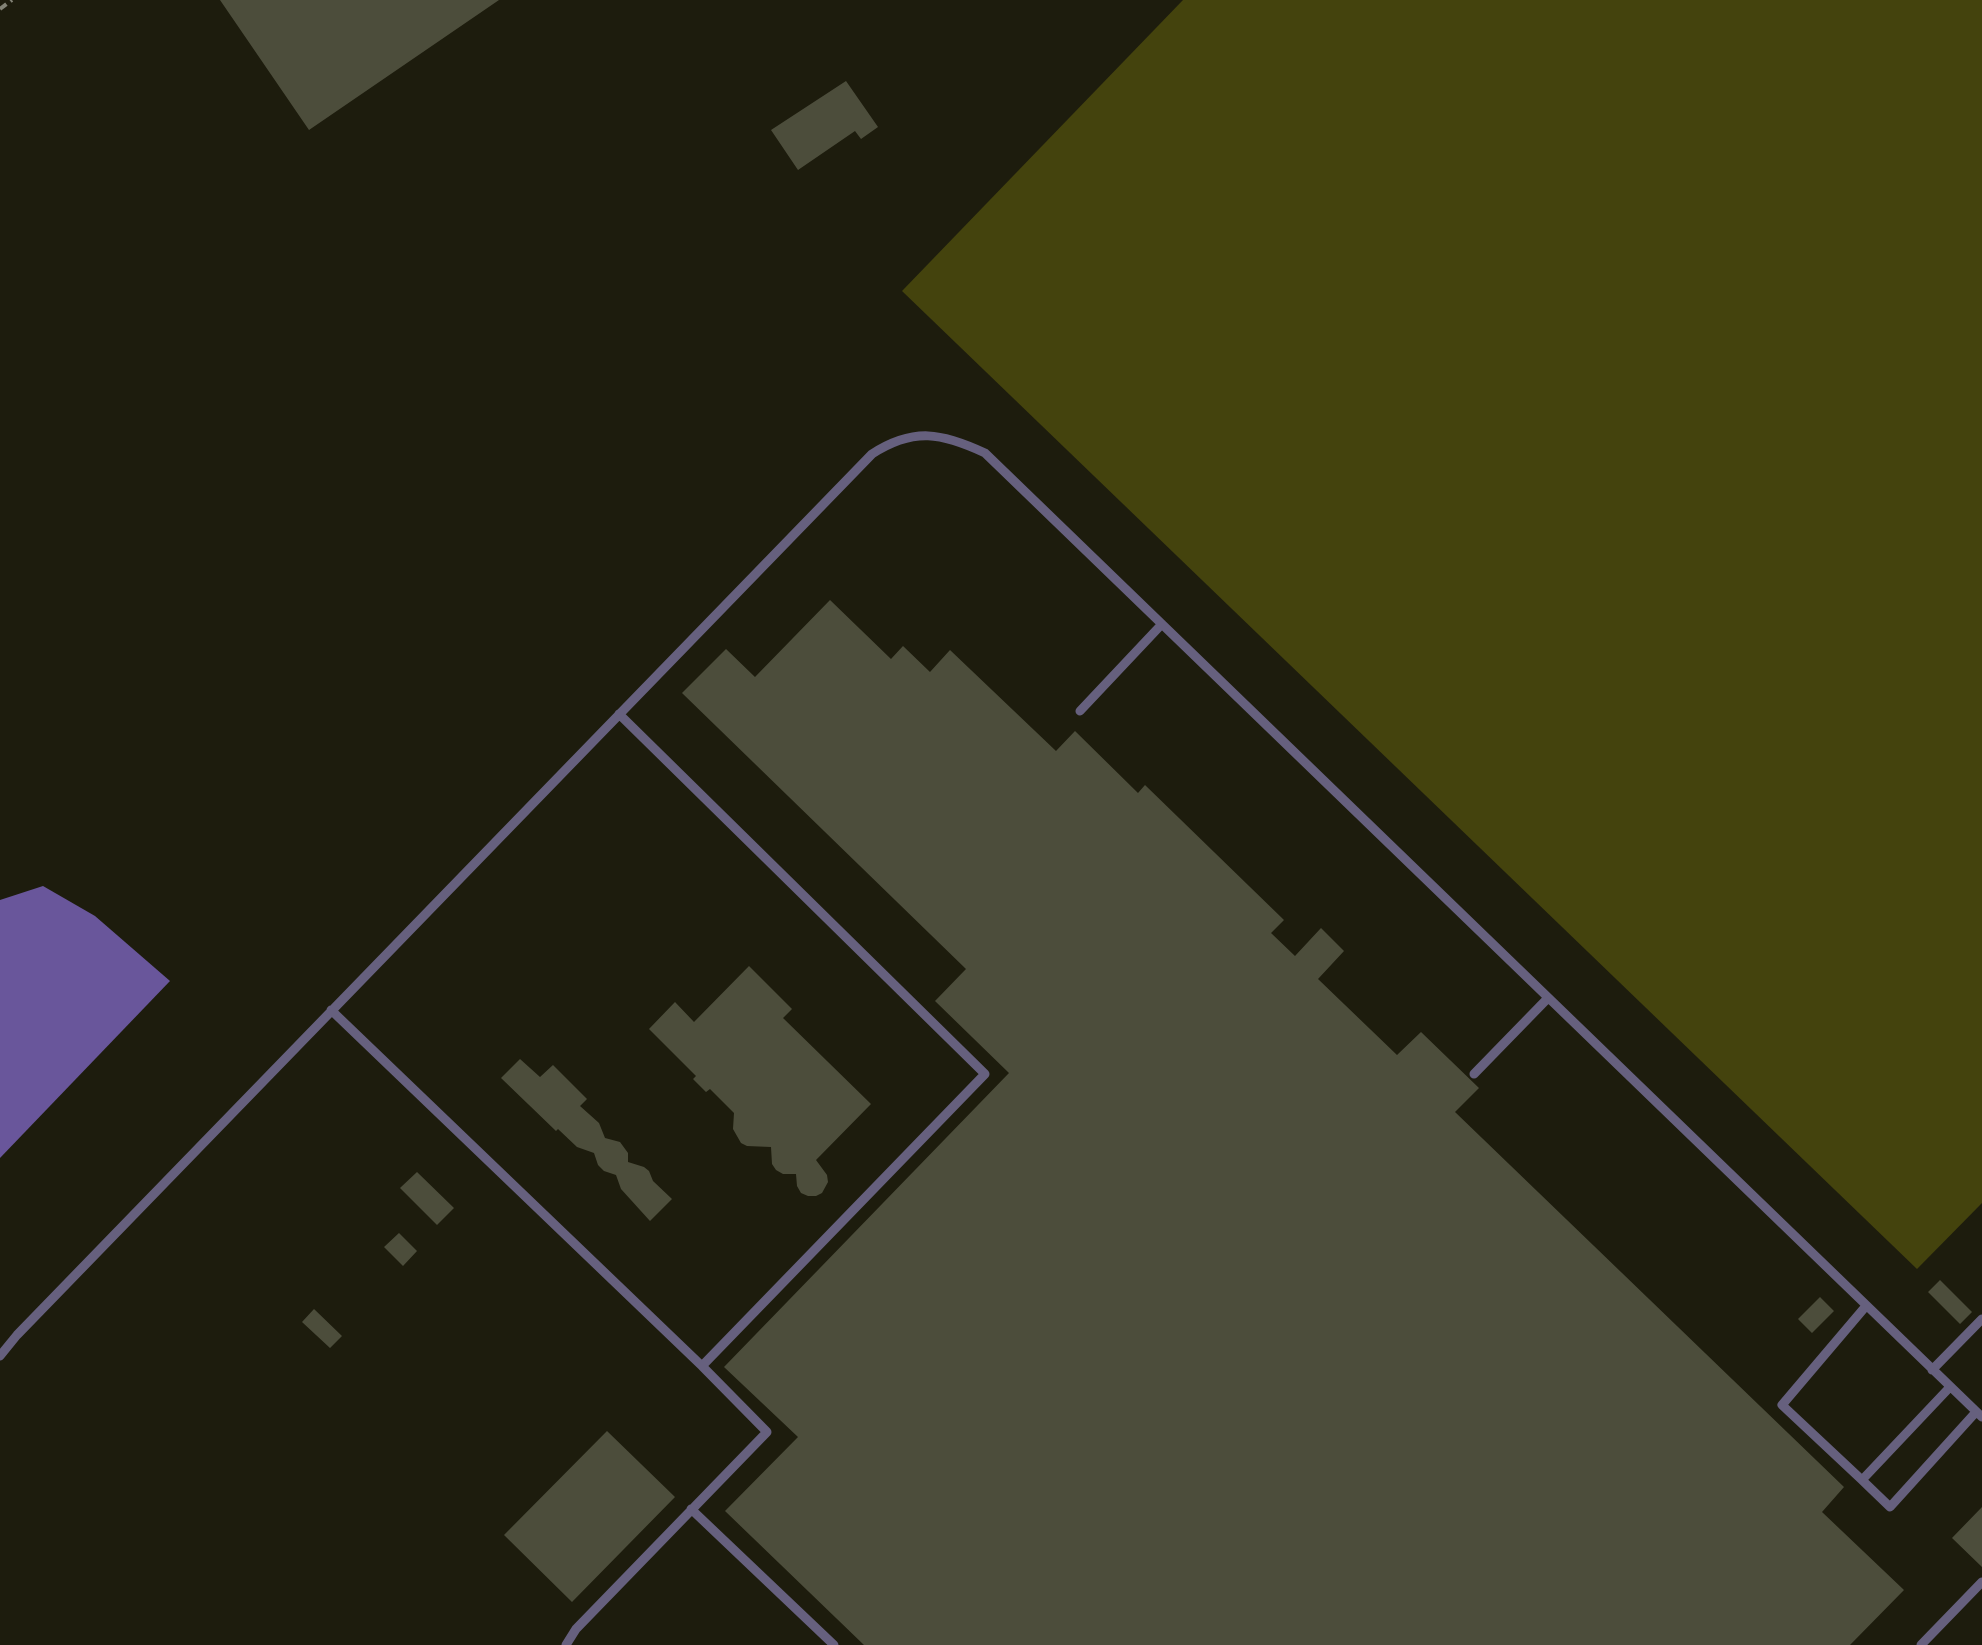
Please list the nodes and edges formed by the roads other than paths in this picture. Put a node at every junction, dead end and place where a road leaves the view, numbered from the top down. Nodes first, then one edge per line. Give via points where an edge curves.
1 (1162, 624) junction
2 (1080, 712) dead end
3 (620, 714) junction
4 (1548, 998) junction
5 (331, 1010) junction
6 (1474, 1074) dead end
7 (1866, 1306) junction
8 (1982, 1320) edge
9 (0, 1356) edge
10 (702, 1366) junction
11 (1932, 1370) junction
12 (1950, 1387) junction
13 (1979, 1414) edge
14 (1862, 1480) junction
15 (691, 1509) junction
16 (1982, 1582) edge
17 (566, 1645) edge
18 (834, 1645) edge
19 (1920, 1645) edge

1 - 2 lane
1 - 3 lane via 985,453 935,434 911,436 872,454
1 - 4 lane
3 - 5 lane
3 - 10 lane via 985,1074
4 - 6 lane
4 - 7 lane
5 - 9 lane
5 - 10 lane
7 - 11 lane
7 - 14 lane via 1782,1404
8 - 11 lane
10 - 15 lane via 767,1432
11 - 12 lane
12 - 13 lane
12 - 14 lane
13 - 14 lane via 1890,1507
15 - 17 lane
15 - 18 lane
16 - 19 lane

